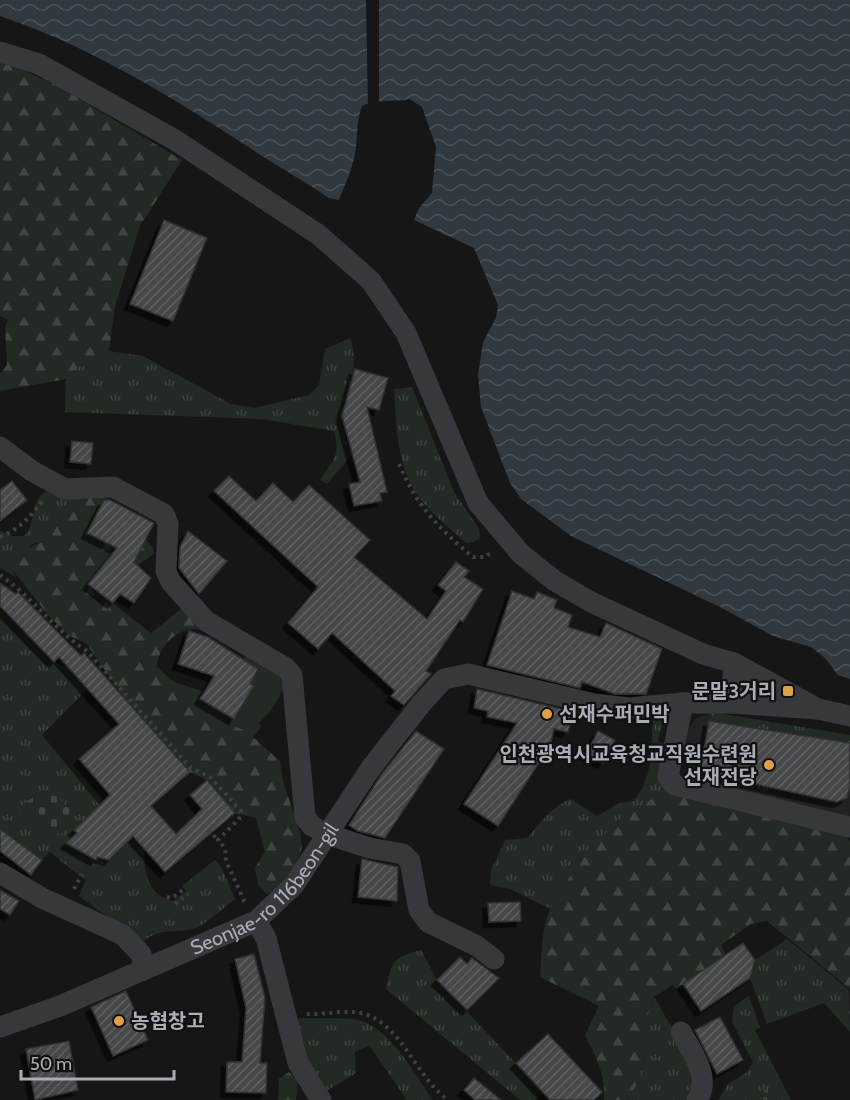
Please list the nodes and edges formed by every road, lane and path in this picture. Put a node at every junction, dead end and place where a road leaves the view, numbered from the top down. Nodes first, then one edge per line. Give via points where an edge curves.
1 (0, 52) edge
2 (0, 447) edge
3 (399, 464) dead end
4 (51, 483) junction
5 (0, 537) edge
6 (508, 541) junction
7 (0, 575) edge
8 (734, 663) junction
9 (683, 703) junction
10 (731, 704) junction
11 (818, 709) junction
12 (850, 716) edge
13 (850, 827) edge
14 (208, 830) dead end
15 (326, 834) junction
16 (218, 840) junction
17 (0, 873) edge
18 (82, 874) dead end
19 (74, 889) dead end
20 (184, 889) dead end
21 (188, 894) dead end
22 (168, 897) dead end
23 (175, 904) dead end
24 (256, 921) junction
25 (494, 959) dead end
26 (144, 968) junction
27 (283, 1004) junction
28 (0, 1027) edge
29 (681, 1032) dead end
30 (767, 1085) dead end
31 (321, 1100) edge
32 (448, 1100) edge
33 (698, 1100) edge
34 (765, 1100) edge

1 - 6 street via 39,64 175,140 319,235 356,266 371,281 406,333 478,502
2 - 4 street
3 - 6 path via 422,509 472,557 485,557
4 - 5 path via 29,519
4 - 15 street via 65,489 113,487 164,514 168,524 166,570 171,582 206,621 292,675 305,817
6 - 8 street via 555,580 591,602 703,654
7 - 16 path via 87,651 191,768 210,777 241,811 239,819
8 - 10 street
8 - 11 street
9 - 10 street
9 - 13 street via 668,777 675,785
9 - 15 street, Seonjae-ro 116beon-gil via 629,708 594,704 468,674 444,679 371,768
10 - 11 street
11 - 12 street
14 - 16 path
15 - 24 street, Seonjae-ro 116beon-gil via 294,885
15 - 25 street via 403,854 410,861 419,910 428,922 477,946
16 - 24 path
17 - 26 street via 42,898 123,935 141,954
18 - 19 path
20 - 22 path
21 - 23 path
24 - 26 street, Seonjae-ro 116beon-gil
24 - 27 street via 266,938
26 - 28 street, Seonjae-ro 116beon-gil via 60,1006
27 - 31 street via 298,1063
27 - 32 path via 296,1013 367,1015 394,1036
29 - 33 street via 702,1070
30 - 34 path

